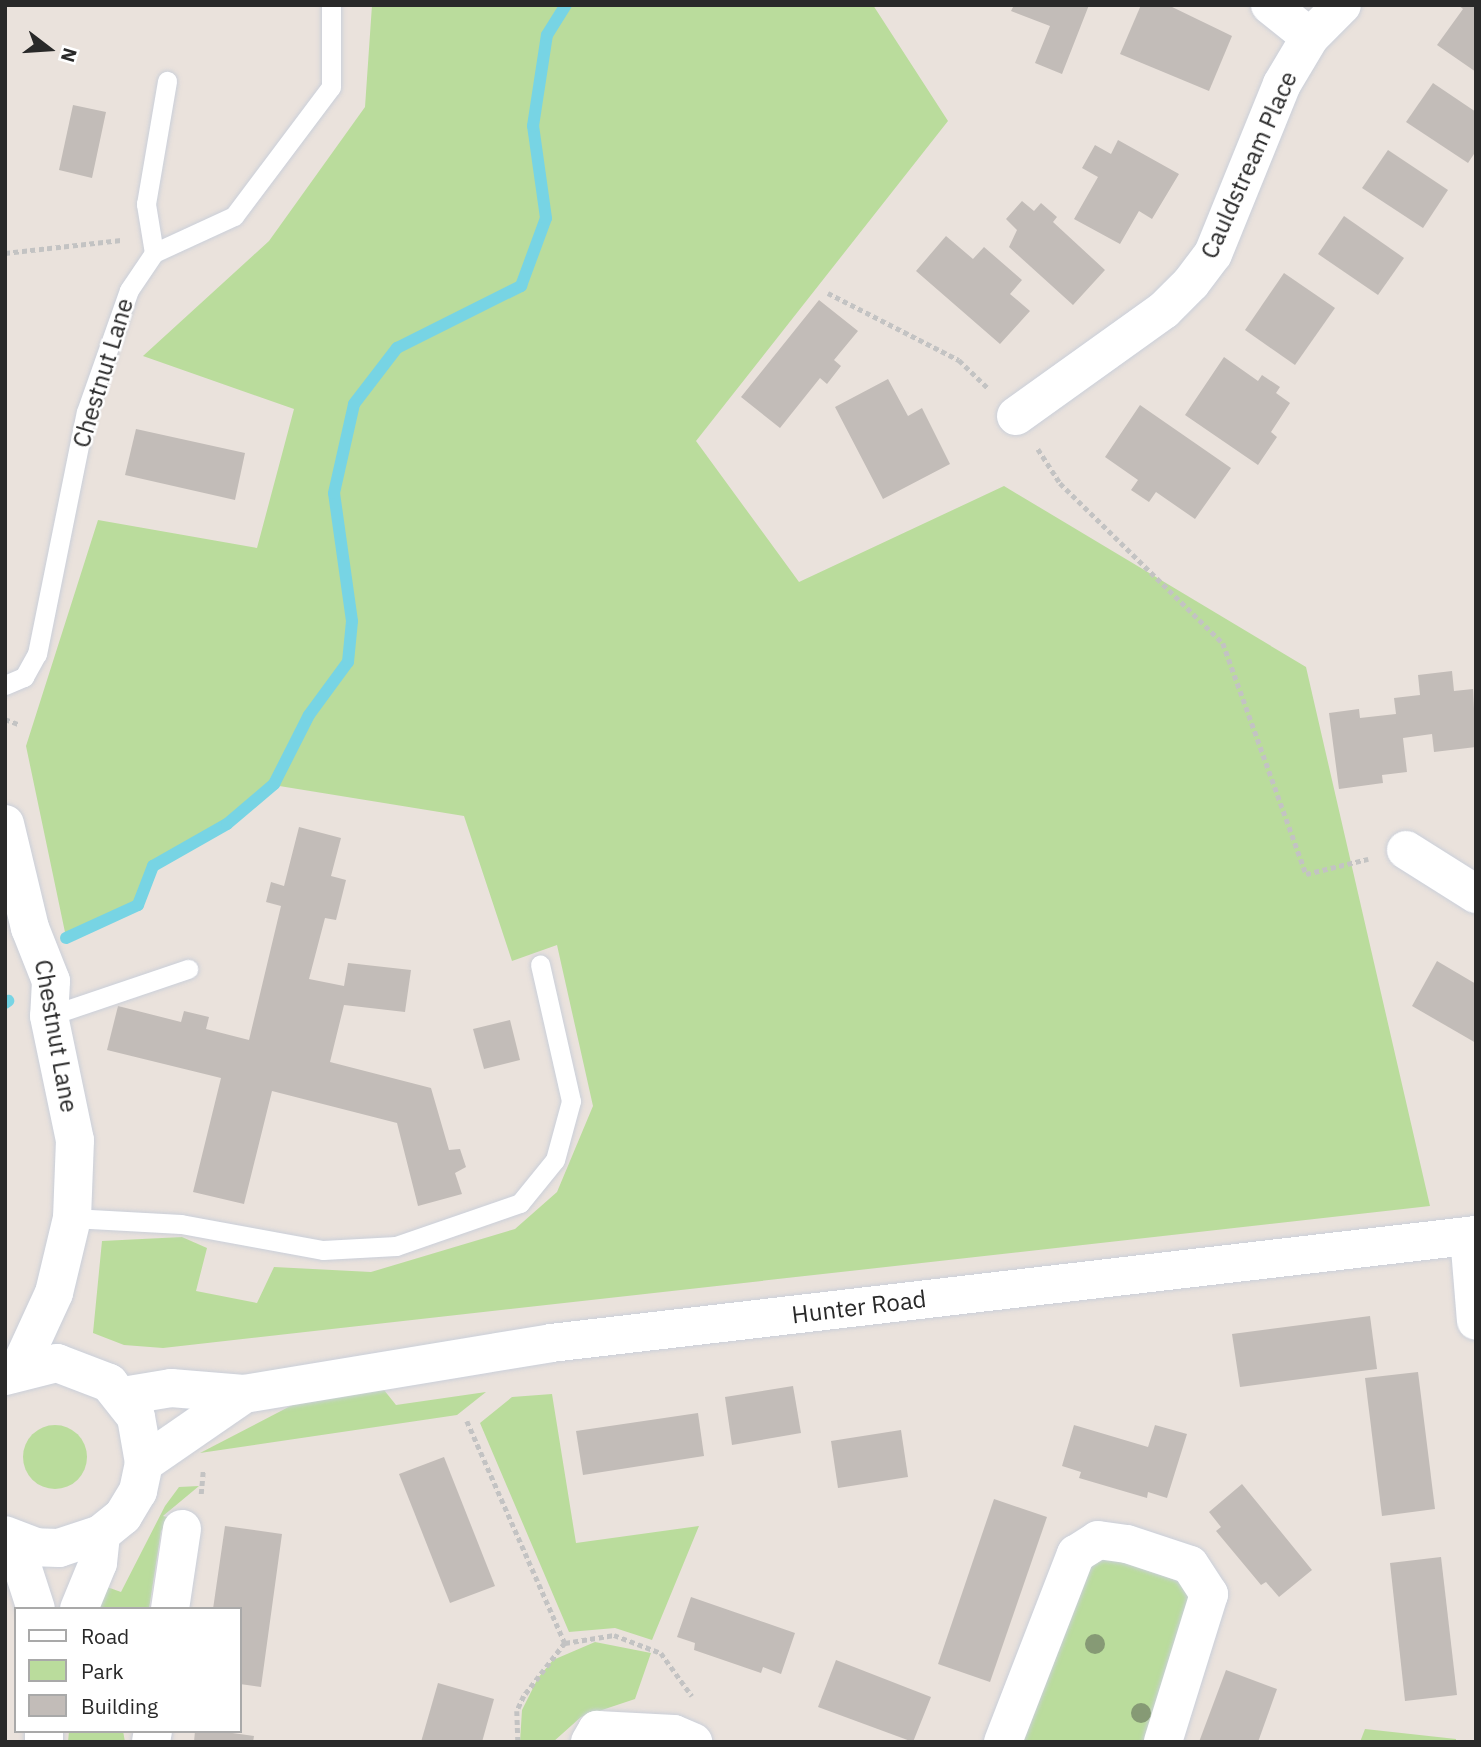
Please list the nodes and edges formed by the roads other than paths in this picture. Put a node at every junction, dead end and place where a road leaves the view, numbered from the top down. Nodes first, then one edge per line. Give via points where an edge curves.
1 (331, 5) edge
2 (1270, 5) edge
3 (1342, 5) edge
4 (1310, 37) junction
5 (167, 80) dead end
6 (154, 253) junction
7 (1016, 416) road end
8 (5, 685) edge
9 (5, 824) edge
10 (1406, 850) road end
11 (1476, 894) edge
12 (540, 964) dead end
13 (188, 969) dead end
14 (49, 1016) junction
15 (72, 1218) junction
16 (1472, 1236) edge
17 (54, 1293) junction
18 (1476, 1321) edge
19 (76, 1366) junction
20 (12, 1373) edge
21 (244, 1394) junction
22 (123, 1396) junction
23 (144, 1463) junction
24 (190, 1517) road end
25 (101, 1534) junction
26 (10, 1538) edge
27 (35, 1607) edge
28 (80, 1607) edge
29 (170, 1607) edge
30 (696, 1725) edge
31 (590, 1742) edge
32 (1003, 1742) edge
33 (1163, 1742) edge

1 - 6 lane via 331,87 234,216
2 - 4 street
3 - 4 street, Cauldstream Place
4 - 7 street, Cauldstream Place via 1282,84 1213,254 1191,283 1164,310
5 - 6 lane via 146,204
6 - 8 lane, Chestnut Lane via 129,290 86,412 37,654 24,677
9 - 14 street, Chestnut Lane via 30,928 51,981
10 - 11 street
12 - 15 lane via 571,1101 555,1160 520,1203 396,1246 323,1250 181,1224
13 - 14 lane
14 - 15 street, Chestnut Lane via 75,1140
15 - 17 street, Chestnut Lane
16 - 18 street
16 - 21 street, Hunter Road via 551,1343
17 - 19 street, Chestnut Lane via 60,1331
17 - 20 street, Chestnut Lane
19 - 20 street
19 - 22 street
21 - 22 street, Hunter Road via 171,1388
21 - 23 street, Hunter Road
22 - 23 street via 140,1428
23 - 25 street via 138,1492 123,1516
24 - 29 street
25 - 26 street via 59,1548
25 - 28 street via 98,1563
26 - 27 street
30 - 31 street via 674,1734 597,1730
32 - 33 street via 1076,1554 1098,1540 1127,1544 1190,1565 1209,1594

